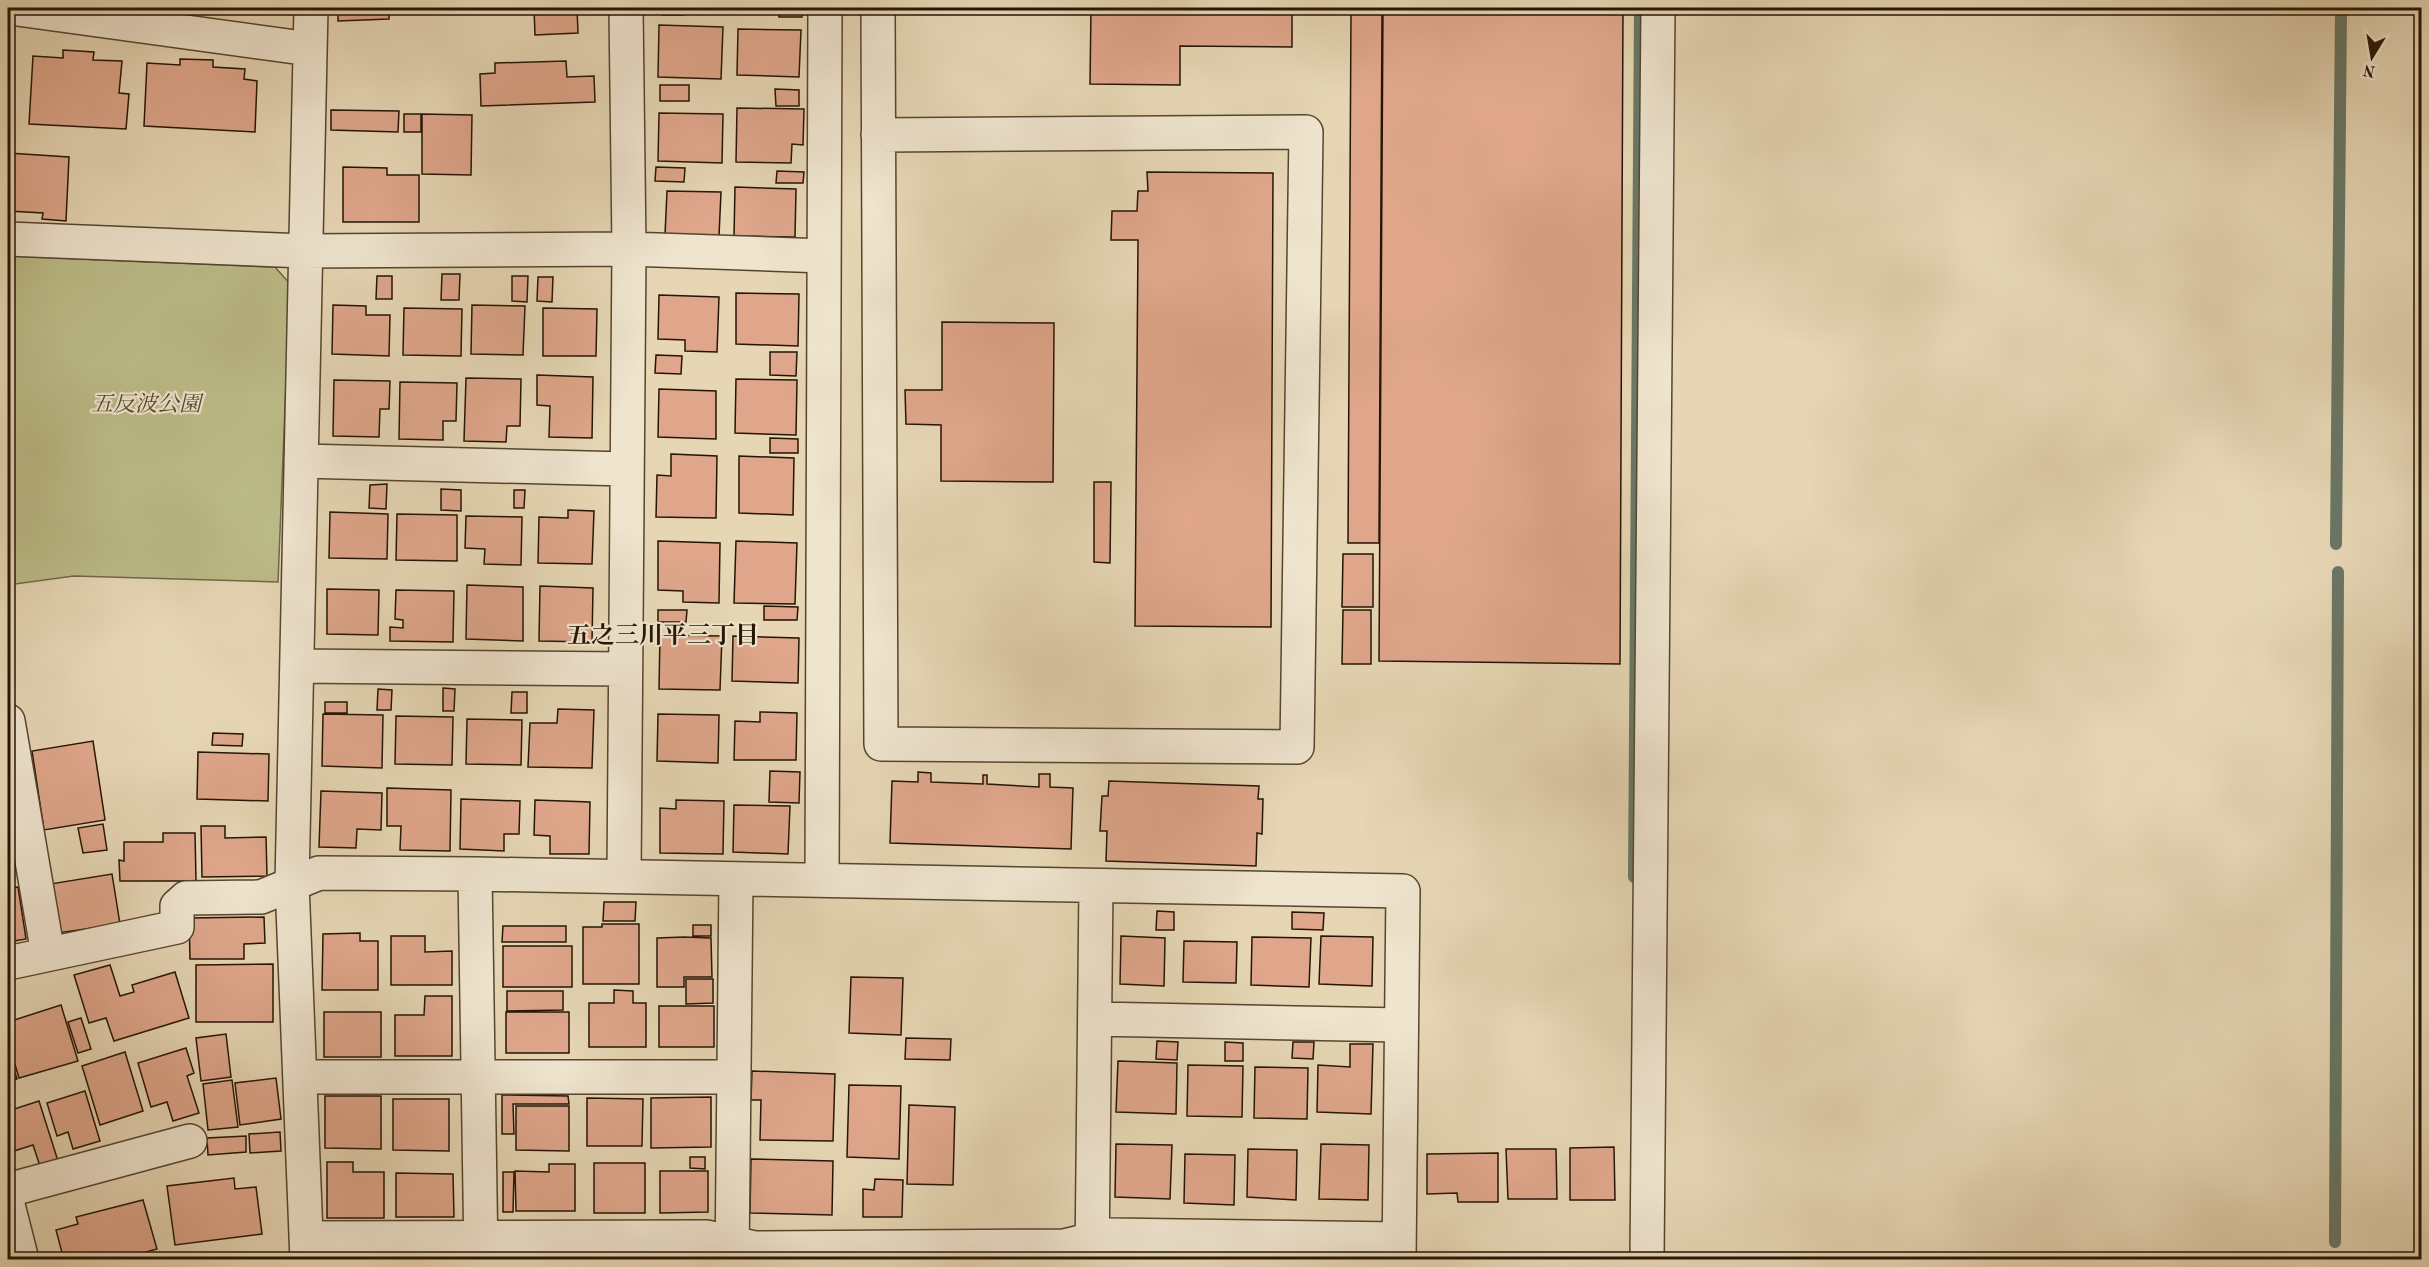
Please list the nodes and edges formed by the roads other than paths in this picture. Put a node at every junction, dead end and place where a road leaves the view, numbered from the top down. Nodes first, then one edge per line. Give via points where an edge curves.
1 (10, 8) edge
2 (311, 8) edge
3 (626, 8) edge
4 (825, 8) edge
5 (878, 8) edge
6 (1658, 8) edge
7 (310, 49) junction
8 (878, 135) junction
9 (8, 239) edge
10 (629, 249) junction
11 (305, 251) junction
12 (824, 256) junction
13 (301, 461) junction
14 (627, 469) junction
15 (297, 666) junction
16 (625, 669) junction
17 (8, 721) edge
18 (475, 874) junction
19 (624, 876) junction
20 (736, 879) junction
21 (822, 880) junction
22 (292, 883) junction
23 (1096, 885) junction
24 (48, 954) junction
25 (8, 963) edge
26 (1095, 1019) junction
27 (1401, 1025) junction
28 (300, 1077) junction
29 (478, 1077) junction
30 (734, 1077) junction
31 (190, 1142) dead end
32 (8, 1190) edge
33 (8, 1205) edge
34 (307, 1249) edge
35 (481, 1249) edge
36 (1092, 1249) edge
37 (1399, 1249) edge
38 (733, 1251) edge
39 (22, 1260) edge
40 (1647, 1260) edge

1 - 7 street
2 - 7 street
3 - 10 street
4 - 12 street
5 - 8 street
6 - 40 street
7 - 11 street
8 - 8 street via 881,744 1297,747 1306,132
9 - 11 street
10 - 11 street
10 - 12 street
10 - 14 street
11 - 13 street
12 - 21 street
13 - 14 street
13 - 15 street
14 - 16 street
15 - 16 street
15 - 22 street
16 - 19 street
17 - 24 street
18 - 19 street
18 - 22 street via 319,873
18 - 29 street
19 - 20 street
20 - 21 street
20 - 30 street
21 - 23 street
22 - 24 street via 261,897 186,898 177,906 177,927
22 - 28 street
23 - 26 street
23 - 27 street via 1402,891
24 - 25 street
26 - 27 street
26 - 36 street
27 - 37 street
28 - 29 street
28 - 34 street
29 - 30 street
29 - 35 street
30 - 38 street
31 - 32 street
33 - 39 street
34 - 35 street
35 - 38 street via 707,1237
36 - 37 street via 1110,1235
36 - 38 street via 1052,1246

